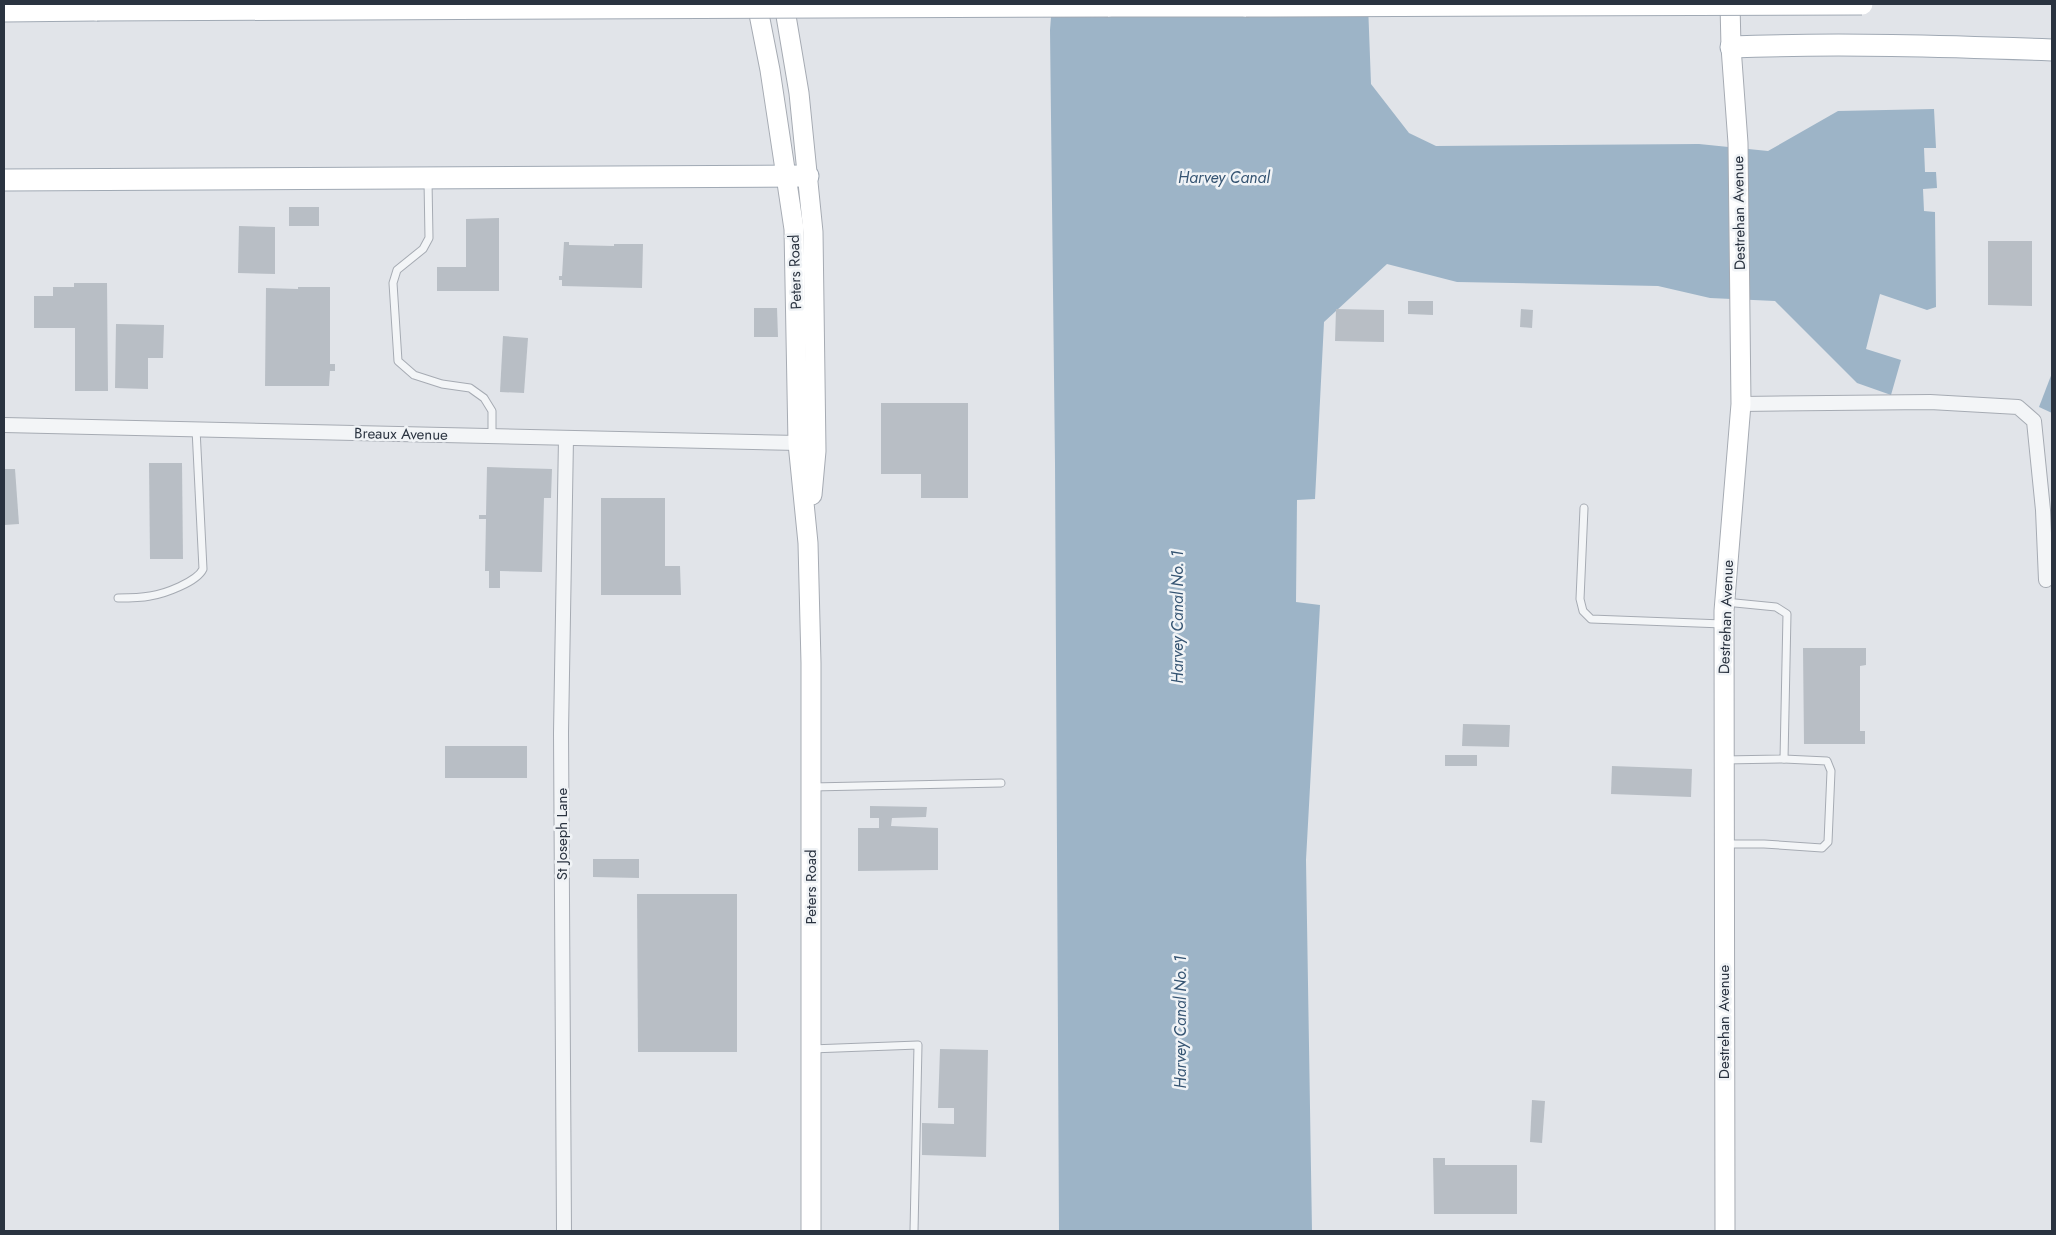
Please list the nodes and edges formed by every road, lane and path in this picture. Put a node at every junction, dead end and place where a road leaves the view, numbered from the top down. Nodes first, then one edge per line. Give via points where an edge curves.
1 (757, 4) edge
2 (784, 4) edge
3 (1730, 4) edge
4 (1862, 4) edge
5 (4, 11) edge
6 (1731, 47) junction
7 (2052, 50) edge
8 (786, 176) junction
9 (808, 176) junction
10 (428, 178) junction
11 (4, 180) edge
12 (1742, 404) junction
13 (4, 425) edge
14 (196, 429) junction
15 (492, 436) junction
16 (566, 438) junction
17 (798, 443) junction
18 (1584, 508) dead end
19 (808, 543) junction
20 (2046, 580) dead end
21 (118, 598) dead end
22 (1724, 602) junction
23 (1724, 624) junction
24 (1784, 759) junction
25 (1724, 760) junction
26 (1001, 783) dead end
27 (811, 787) junction
28 (1724, 844) junction
29 (811, 1049) junction
30 (564, 1231) edge
31 (811, 1231) edge
32 (914, 1231) edge
33 (1725, 1231) edge

1 - 8 main road, Peters Road
2 - 9 main road, Peters Road via 799,92
3 - 6 main road, Destrehan Avenue
4 - 5 main road, bridge
6 - 7 main road via 1919,46
6 - 12 main road, Destrehan Avenue via 1738,143
8 - 9 main road
8 - 10 main road
8 - 17 main road, Peters Road via 794,229
9 - 19 main road, Peters Road via 813,232 816,451
10 - 11 main road
10 - 15 lane via 429,238 423,249 397,270 393,283 398,361 414,375 470,388 484,398 492,411
12 - 20 street via 1930,402 2018,407 2034,421
12 - 22 main road, Destrehan Avenue
13 - 14 street, Breaux Avenue
14 - 15 street, Breaux Avenue
14 - 21 lane via 201,573 191,581 151,596
15 - 16 street, Breaux Avenue
16 - 17 street, Breaux Avenue
16 - 30 street, St Joseph Lane via 561,733
17 - 19 main road, Peters Road
18 - 23 lane via 1580,599 1583,610 1591,619
19 - 27 main road, Peters Road
22 - 23 main road, Destrehan Avenue
22 - 24 lane via 1776,606 1787,614
23 - 25 main road, Destrehan Avenue
24 - 25 lane
24 - 28 lane via 1827,761 1831,771 1828,842 1822,848
25 - 28 main road, Destrehan Avenue
26 - 27 lane
27 - 29 main road, Peters Road
28 - 33 main road, Destrehan Avenue
29 - 31 main road, Peters Road
29 - 32 lane via 918,1045

